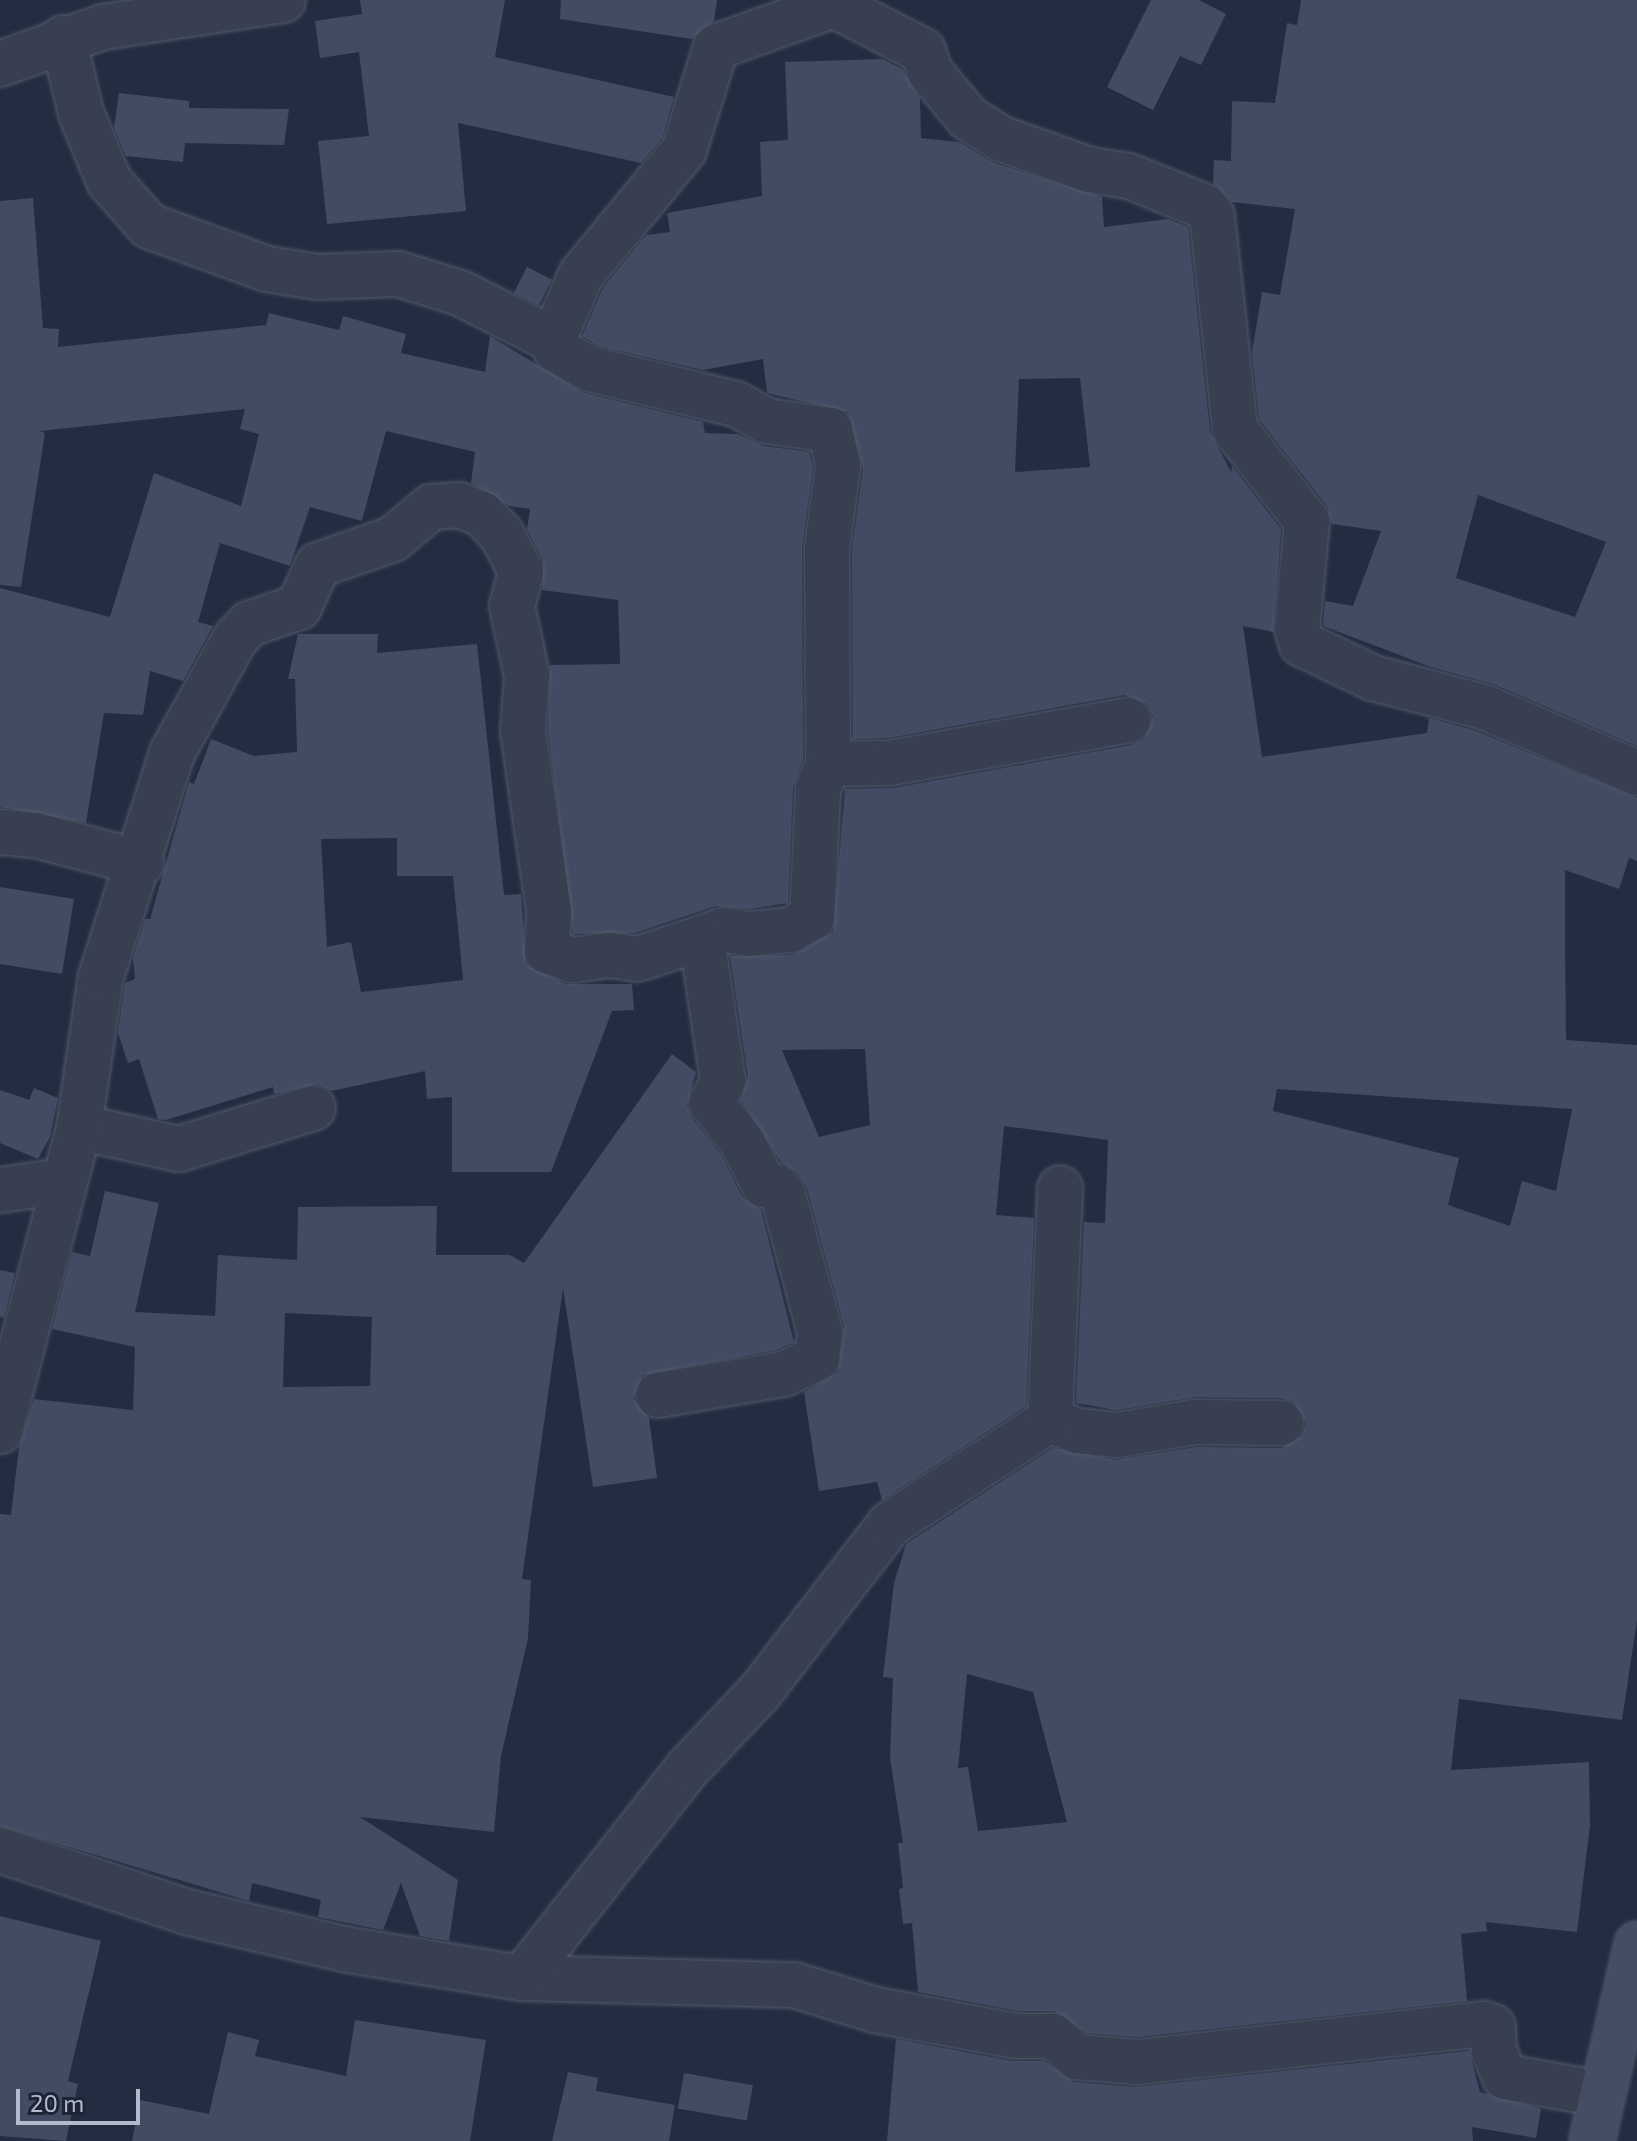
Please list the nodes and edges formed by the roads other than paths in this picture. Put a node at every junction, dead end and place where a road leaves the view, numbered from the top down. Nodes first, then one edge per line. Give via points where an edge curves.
1 (283, 0) edge
2 (835, 3) edge
3 (63, 38) junction
4 (0, 64) edge
5 (553, 340) junction
6 (1128, 720) dead end
7 (828, 764) junction
8 (1637, 773) edge
9 (0, 832) edge
10 (141, 863) junction
11 (702, 938) junction
12 (313, 1108) dead end
13 (79, 1127) junction
14 (64, 1181) junction
15 (1060, 1188) dead end
16 (0, 1190) edge
17 (658, 1395) dead end
18 (1050, 1420) junction
19 (1281, 1423) dead end
20 (0, 1431) edge
21 (0, 1850) edge
22 (1637, 1944) edge
23 (522, 1978) junction
24 (1601, 2094) junction
25 (1592, 2141) edge

1 - 3 street via 122,23
2 - 5 street via 716,47 684,150 581,275
2 - 8 street via 923,51 930,72 968,118 1002,139 1090,170 1129,176 1205,207 1212,216 1235,429 1307,521 1297,628 1302,644 1373,678 1484,707
3 - 4 street
3 - 5 street via 81,113 109,181 149,226 267,269 317,277 398,274 460,293
5 - 7 street via 556,350 590,369 736,404 767,421 830,430 838,466 827,548
6 - 7 street via 890,763
7 - 11 street via 818,789 812,918 790,930 724,930
9 - 10 street via 36,835
10 - 11 street via 172,753 211,679 249,624 299,607 324,561 379,546 431,507 459,505 475,509 495,526 521,571 512,606 527,676 523,731 549,912 547,951 573,960 610,955 637,959
10 - 13 street via 101,977
11 - 17 street via 723,1081 712,1103 743,1143 764,1185 777,1187 783,1195 820,1332 817,1358 784,1374
12 - 13 street via 179,1149
13 - 14 street
14 - 16 street
14 - 20 street
15 - 18 street
18 - 19 street via 1077,1431 1118,1435 1195,1422
18 - 23 street via 890,1524 759,1693 688,1768
21 - 23 street via 191,1913 344,1949
22 - 24 street
23 - 24 street via 794,1985 876,2010 1016,2036 1053,2036 1077,2057 1138,2062 1484,2024 1493,2027 1494,2051 1505,2077
24 - 25 street

